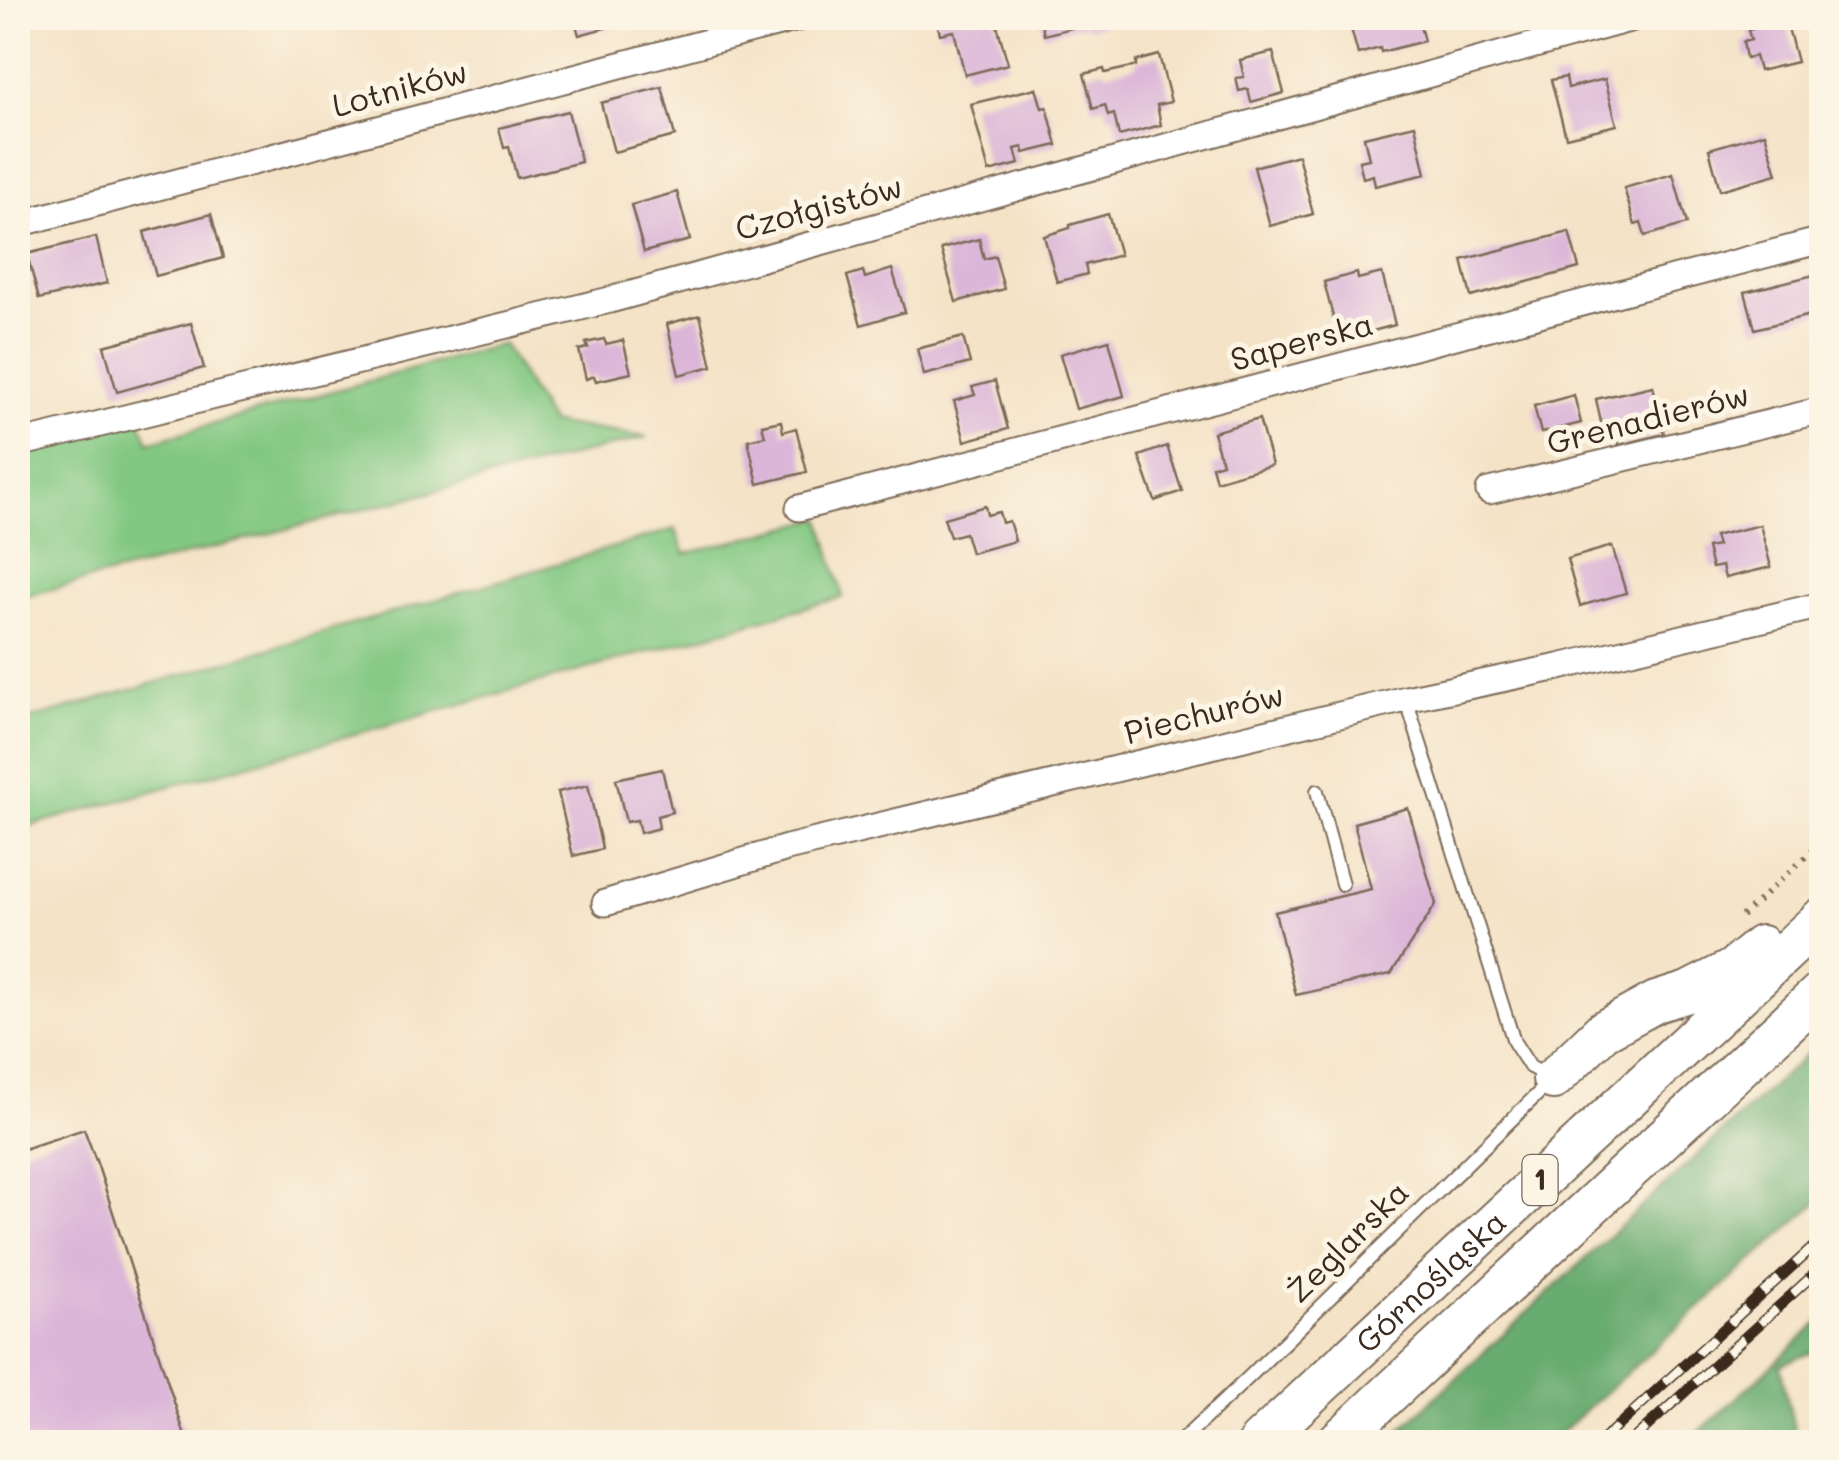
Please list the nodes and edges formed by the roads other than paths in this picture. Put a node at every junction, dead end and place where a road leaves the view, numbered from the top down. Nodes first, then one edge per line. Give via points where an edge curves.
1 (798, 18) edge
2 (1633, 18) edge
3 (18, 224) edge
4 (1822, 240) edge
5 (1822, 410) edge
6 (18, 444) edge
7 (1489, 491) dead end
8 (799, 508) dead end
9 (1822, 605) edge
10 (1406, 699) junction
11 (1316, 792) dead end
12 (1342, 884) dead end
13 (606, 903) dead end
14 (1822, 916) edge
15 (1822, 991) edge
16 (1553, 1079) junction
17 (1180, 1442) edge
18 (1259, 1442) edge
19 (1338, 1442) edge

1 - 3 street, Lotników
2 - 6 street, Czołgistów via 610,300
4 - 8 street, Saperska
5 - 7 street, Grenadierów
9 - 10 street, Piechurów
10 - 13 street, Piechurów via 786,848
10 - 16 lane via 1514,1042 1530,1067
11 - 12 lane
14 - 16 main road via 1760,946 1733,969 1604,1031
14 - 18 main road, Górnośląska / 1
15 - 19 main road, Górnośląska / 1
16 - 17 lane, Żeglarska

